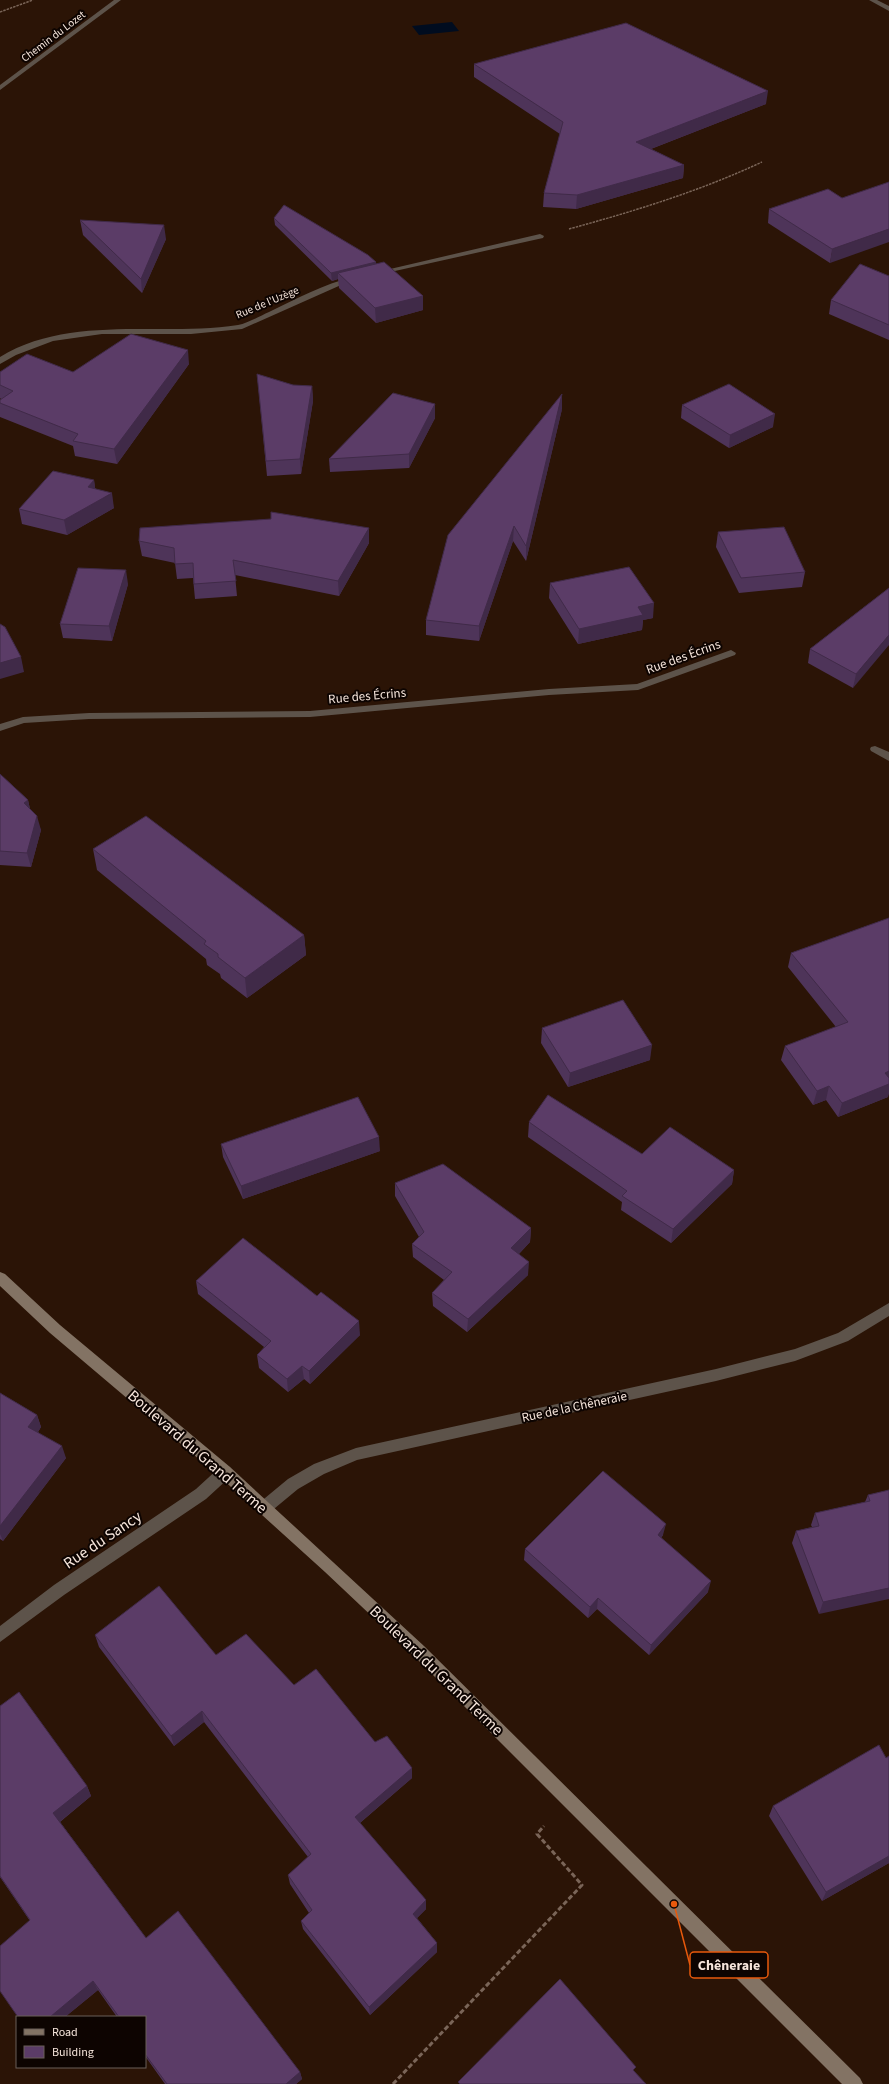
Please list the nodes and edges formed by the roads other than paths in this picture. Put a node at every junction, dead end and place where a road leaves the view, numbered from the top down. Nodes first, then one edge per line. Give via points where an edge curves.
1 (118, 0) edge
2 (872, 0) edge
3 (889, 9) edge
4 (0, 88) edge
5 (540, 236) road end
6 (0, 361) edge
7 (731, 653) dead end
8 (0, 728) edge
9 (875, 749) dead end
10 (889, 756) edge
11 (0, 1278) edge
12 (889, 1309) edge
13 (224, 1472) junction
14 (264, 1508) junction
15 (0, 1635) edge
16 (854, 2084) edge

1 - 4 street, Chemin du Lozet
2 - 3 street
5 - 6 street, Rue de l'Uzège via 338,283 242,327 191,332 102,332 51,339 13,353
7 - 8 street, Rue des Écrins via 638,687 549,692 310,714 89,716 23,720
9 - 10 street
11 - 13 street, Boulevard du Grand Terme via 55,1329
12 - 14 street, Rue de la Chêneraie via 843,1337 795,1355 716,1375 356,1454 319,1469 293,1484
13 - 14 street, Boulevard du Grand Terme
13 - 15 street, Rue du Sancy via 201,1494 59,1590
14 - 16 street, Boulevard du Grand Terme via 419,1650

